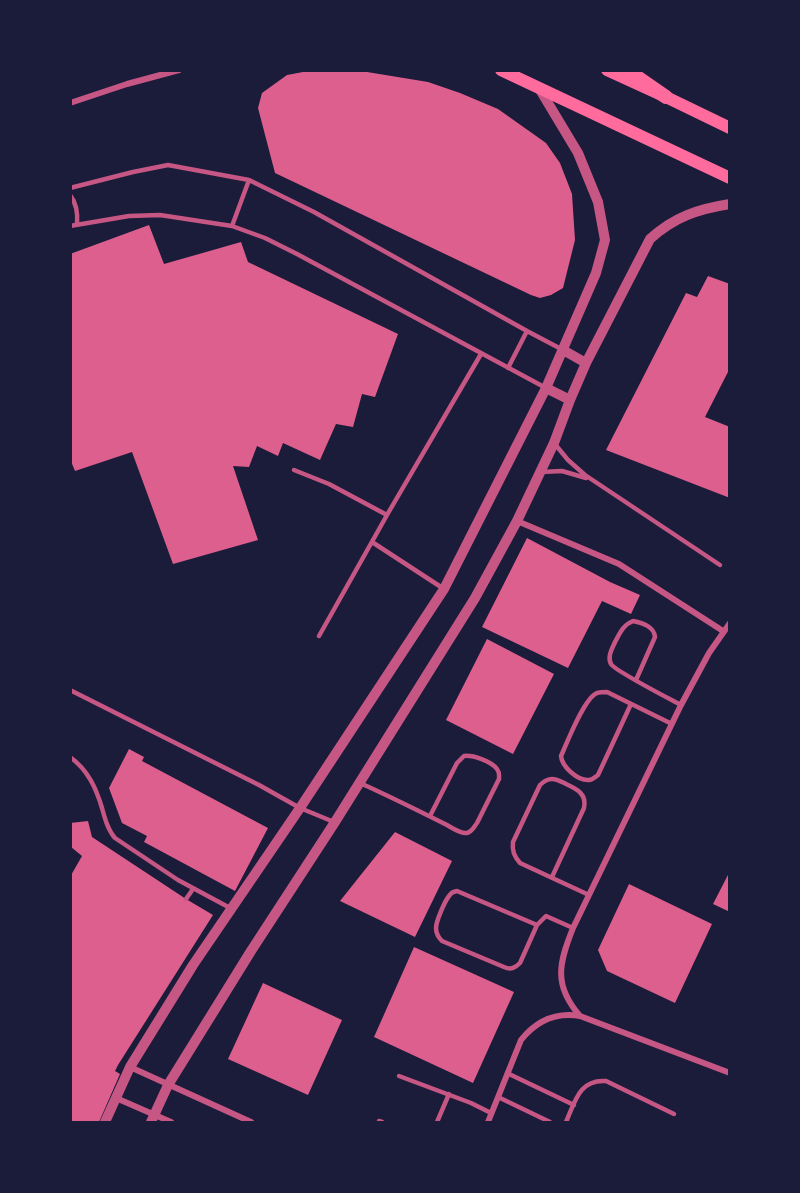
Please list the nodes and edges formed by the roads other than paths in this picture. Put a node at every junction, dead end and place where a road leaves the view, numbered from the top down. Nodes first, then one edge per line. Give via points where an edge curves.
1 (178, 70) edge
2 (501, 70) edge
3 (607, 70) edge
4 (627, 70) edge
5 (538, 88) junction
6 (666, 97) junction
7 (70, 103) edge
8 (729, 128) edge
9 (729, 178) edge
10 (249, 180) junction
11 (70, 188) edge
12 (70, 195) edge
13 (729, 204) edge
14 (77, 224) junction
15 (70, 226) edge
16 (231, 226) junction
17 (527, 331) junction
18 (563, 350) junction
19 (481, 354) junction
20 (586, 363) junction
21 (508, 368) junction
22 (546, 388) junction
23 (570, 400) junction
24 (554, 443) junction
25 (294, 470) dead end
26 (540, 472) junction
27 (594, 481) junction
28 (387, 515) junction
29 (518, 521) junction
30 (372, 542) junction
31 (720, 565) dead end
32 (444, 589) junction
33 (729, 623) edge
34 (723, 631) junction
35 (319, 636) dead end
36 (636, 680) junction
37 (70, 690) edge
38 (631, 704) junction
39 (681, 705) junction
40 (672, 724) junction
41 (70, 757) edge
42 (360, 783) junction
43 (300, 808) junction
44 (430, 816) junction
45 (335, 822) junction
46 (552, 878) junction
47 (193, 889) junction
48 (589, 895) junction
49 (186, 899) dead end
50 (232, 909) junction
51 (537, 925) junction
52 (573, 927) junction
53 (580, 1016) junction
54 (130, 1067) junction
55 (507, 1073) junction
56 (729, 1073) edge
57 (399, 1076) dead end
58 (168, 1086) junction
59 (449, 1094) junction
60 (115, 1097) junction
61 (498, 1097) junction
62 (574, 1105) junction
63 (491, 1113) junction
64 (674, 1114) dead end
65 (153, 1119) edge
66 (105, 1122) edge
67 (171, 1122) edge
68 (251, 1122) edge
69 (437, 1122) edge
70 (488, 1122) edge
71 (550, 1122) edge
72 (566, 1122) edge

1 - 7 street
2 - 5 main road
3 - 6 main road
4 - 6 main road
5 - 9 main road
5 - 18 street via 578,153 598,202 605,240 596,273
6 - 8 main road
10 - 11 lane via 168,165
10 - 16 lane
10 - 17 lane
12 - 14 lane via 76,205
13 - 20 street via 692,213 650,238
14 - 15 lane
14 - 16 lane via 160,215
16 - 19 lane via 297,254
17 - 18 lane
17 - 21 lane
18 - 20 street
18 - 22 street
19 - 21 lane
19 - 28 lane
20 - 23 street
21 - 22 lane
22 - 23 street
22 - 32 street
23 - 24 street
24 - 26 street
24 - 27 lane
25 - 28 lane via 329,483
26 - 27 lane via 562,471
26 - 29 street
27 - 31 lane
28 - 30 lane
29 - 34 street via 619,564
29 - 42 street via 476,598
30 - 32 lane
30 - 35 lane
32 - 43 street
33 - 34 street
34 - 39 street
36 - 36 lane via 615,669 610,659 624,627 633,621 655,632
36 - 39 lane
37 - 43 lane
38 - 38 lane via 606,692 590,698 561,756 568,770 583,779 598,775
38 - 40 lane
39 - 40 street
40 - 48 street
41 - 47 lane via 93,784 111,834
42 - 44 lane
42 - 45 street
43 - 45 lane
43 - 50 street
44 - 44 lane via 460,832 472,831 499,779 497,768 464,756
45 - 58 street
46 - 46 lane via 520,863 512,850 540,785 552,779 577,789 585,802
46 - 48 lane
47 - 49 lane
47 - 50 lane
48 - 52 street
50 - 54 street
51 - 51 lane via 520,963 509,969 442,941 436,927 449,896 457,891
51 - 52 lane via 546,916
52 - 53 street via 561,975 567,997
53 - 55 street via 557,1015 528,1031
53 - 56 street
54 - 58 street
54 - 60 street
55 - 61 street
55 - 62 lane
57 - 59 lane
58 - 65 street
58 - 68 street
59 - 63 lane
59 - 69 lane
60 - 65 street
60 - 66 street
61 - 63 street
61 - 71 lane
62 - 64 lane via 581,1089 596,1080 606,1081
62 - 72 lane
63 - 70 street
65 - 67 street

